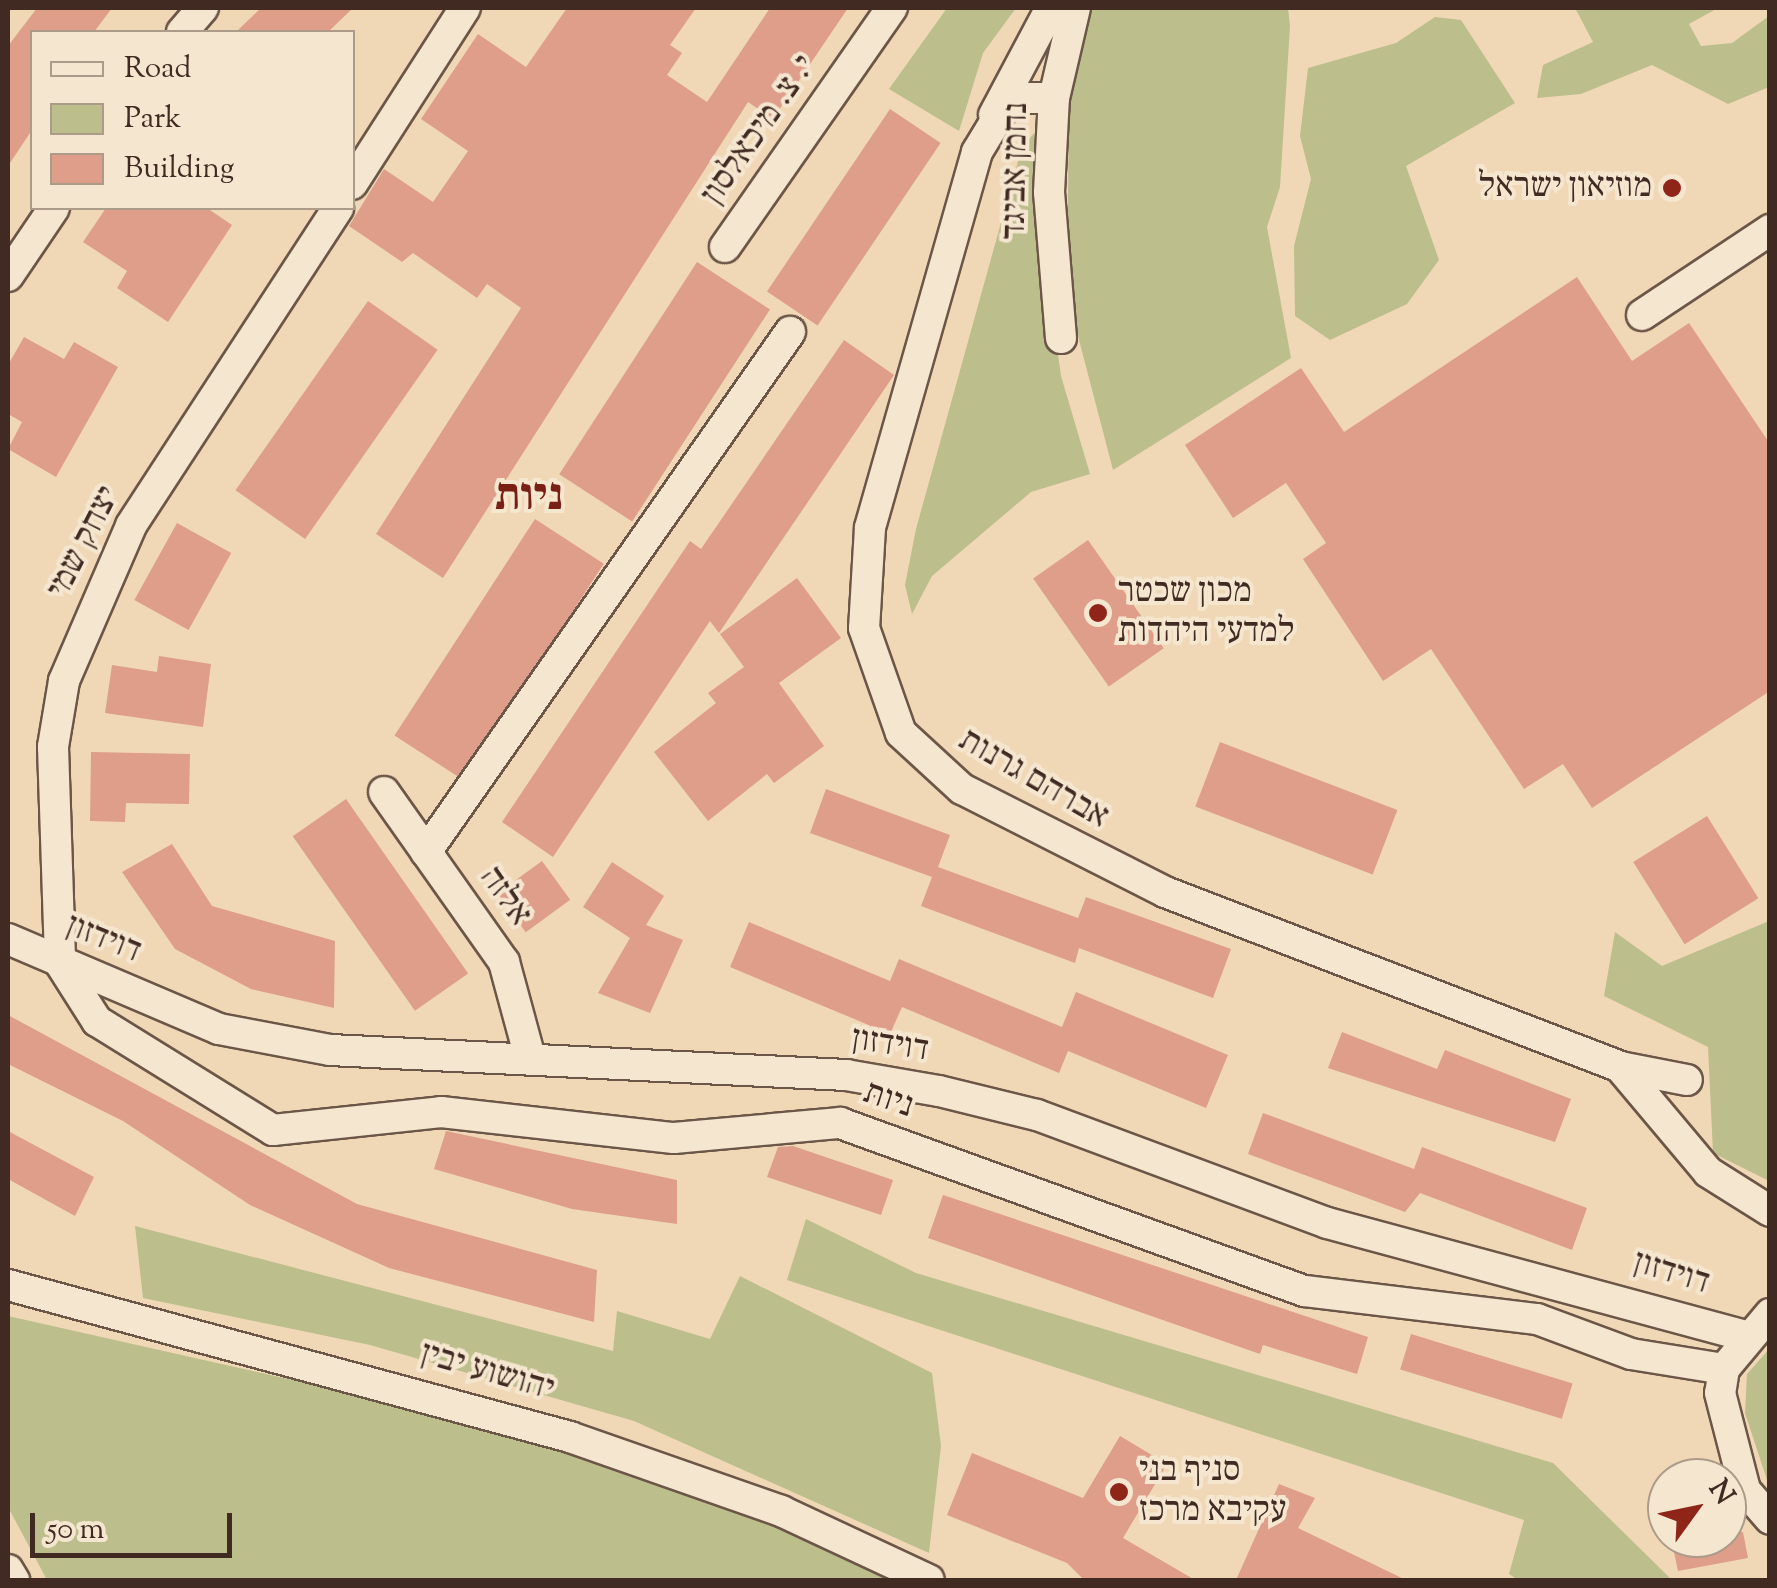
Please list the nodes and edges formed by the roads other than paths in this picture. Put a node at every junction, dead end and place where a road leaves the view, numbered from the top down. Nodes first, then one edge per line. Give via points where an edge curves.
1 (203, 8) edge
2 (466, 8) edge
3 (892, 8) edge
4 (1051, 8) edge
5 (1075, 8) edge
6 (184, 30) edge
7 (1054, 98) junction
8 (978, 152) junction
9 (355, 179) edge
10 (53, 210) edge
11 (337, 210) edge
12 (1770, 230) edge
13 (725, 247) dead end
14 (8, 276) edge
15 (1642, 315) dead end
16 (790, 332) dead end
17 (1062, 338) dead end
18 (384, 792) dead end
19 (426, 852) junction
20 (8, 939) edge
21 (60, 963) junction
22 (530, 1058) junction
23 (1620, 1067) junction
24 (1687, 1080) dead end
25 (1770, 1211) edge
26 (8, 1285) edge
27 (1770, 1314) edge
28 (1745, 1336) junction
29 (1724, 1369) junction
30 (1770, 1519) edge
31 (8, 1570) edge
32 (14, 1580) edge
33 (929, 1580) edge

1 - 6 street
2 - 9 street
3 - 13 street, י. צ. מיכאלסון
4 - 8 street
5 - 7 street, נחמן אביגד
7 - 8 street, אברהם גרנות via 1020,98 1003,109
7 - 17 street, נחמן אביגד via 1049,192
8 - 23 street, אברהם גרנות via 868,546 864,628 902,733 962,789 1099,862
10 - 14 street
11 - 21 street, יצחק שמי via 131,526 76,647 53,748
12 - 15 street
16 - 19 street
18 - 19 street, אלזה
19 - 22 street, אלזה via 504,962 521,999
20 - 21 street, דוידזון
21 - 22 street, דוידזון via 219,1030 330,1050
21 - 29 street, ניות via 97,1021 273,1130 441,1112 674,1138 840,1123 1305,1291 1538,1319 1630,1354
22 - 28 street, דוידזון via 846,1075 938,1091 1037,1115 1326,1223
23 - 24 street, אברהם גרנות
23 - 25 street via 1708,1172
26 - 33 street, יהושוע יבין via 570,1437 781,1511
27 - 28 street
28 - 29 street
29 - 30 street via 1730,1451
31 - 32 street

